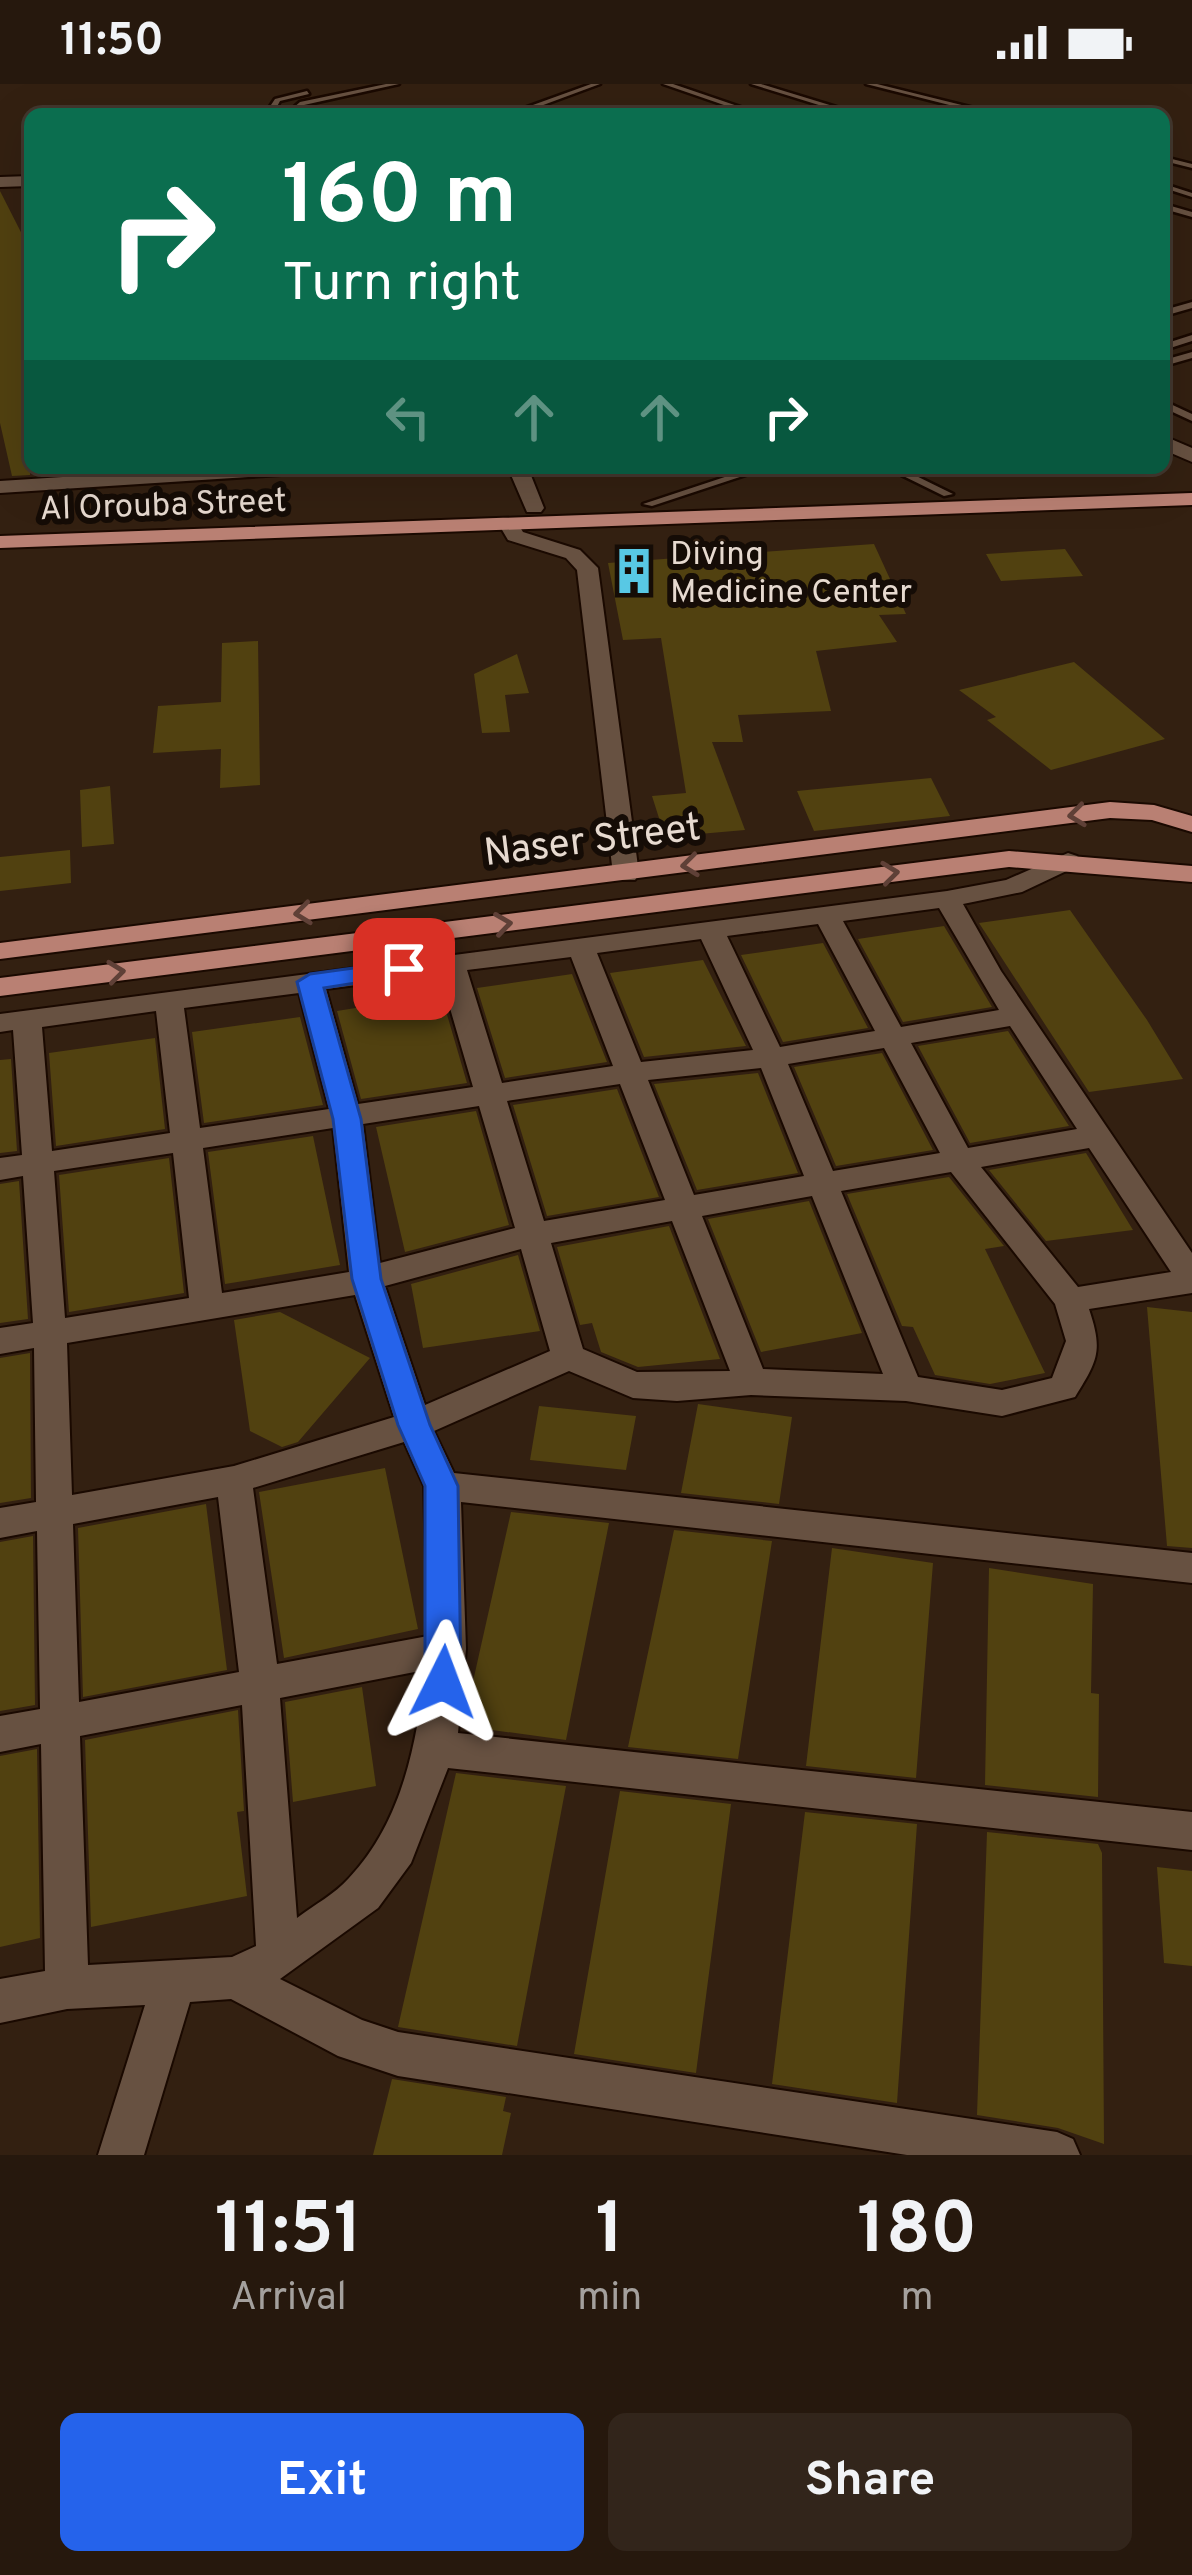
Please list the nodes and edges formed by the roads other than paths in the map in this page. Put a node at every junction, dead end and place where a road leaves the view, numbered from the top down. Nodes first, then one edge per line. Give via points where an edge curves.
1 (358, 84) edge
2 (396, 84) edge
3 (597, 84) edge
4 (666, 84) edge
5 (754, 84) edge
6 (869, 84) edge
7 (272, 108) edge
8 (296, 108) edge
9 (529, 108) edge
10 (739, 108) edge
11 (835, 108) edge
12 (969, 108) edge
13 (1192, 305) edge
14 (1176, 309) junction
15 (1170, 311) edge
16 (1192, 316) edge
17 (203, 474) edge
18 (521, 474) edge
19 (743, 474) edge
20 (905, 474) edge
21 (1192, 485) edge
22 (0, 487) edge
23 (948, 494) junction
24 (1192, 499) edge
25 (648, 504) junction
26 (535, 508) junction
27 (508, 524) junction
28 (0, 525) edge
29 (0, 542) edge
30 (1192, 826) edge
31 (1068, 862) junction
32 (1192, 873) edge
33 (626, 874) junction
34 (439, 896) junction
35 (947, 899) junction
36 (650, 904) junction
37 (826, 914) junction
38 (710, 929) junction
39 (662, 935) junction
40 (581, 946) junction
41 (448, 947) junction
42 (0, 951) edge
43 (310, 982) junction
44 (0, 987) edge
45 (169, 1000) junction
46 (1018, 1016) junction
47 (13, 1022) edge
48 (890, 1035) junction
49 (771, 1058) junction
50 (628, 1073) junction
51 (494, 1093) junction
52 (347, 1119) junction
53 (1096, 1136) junction
54 (188, 1141) junction
55 (961, 1163) junction
56 (18, 1167) edge
57 (823, 1182) junction
58 (683, 1208) junction
59 (535, 1234) junction
60 (368, 1280) junction
61 (1192, 1280) edge
62 (1070, 1300) junction
63 (207, 1307) junction
64 (50, 1333) junction
65 (0, 1341) edge
66 (569, 1358) junction
67 (751, 1382) junction
68 (906, 1388) junction
69 (414, 1425) junction
70 (235, 1480) junction
71 (442, 1486) junction
72 (56, 1513) junction
73 (0, 1523) edge
74 (1192, 1568) edge
75 (447, 1648) junction
76 (260, 1684) junction
77 (63, 1722) junction
78 (0, 1735) edge
79 (436, 1749) junction
80 (1192, 1831) edge
81 (278, 1958) junction
82 (234, 1978) junction
83 (174, 1982) junction
84 (67, 1988) junction
85 (0, 2001) edge
86 (121, 2155) edge
87 (1058, 2155) edge

1 - 7 lane via 277,100
2 - 8 lane
3 - 9 lane
4 - 10 lane
5 - 11 lane
6 - 12 lane
13 - 14 lane
14 - 15 lane
14 - 16 lane
17 - 22 street
18 - 26 street
19 - 25 lane
20 - 23 lane
21 - 23 main road, Al Orouba Street
23 - 25 main road, Al Orouba Street
24 - 27 main road, Al Orouba Street
25 - 26 main road, Al Orouba Street
26 - 28 main road, Al Orouba Street
27 - 29 main road, Al Orouba Street
27 - 33 street via 530,544 573,554 587,568
30 - 32 main road via 1182,856
30 -> 33 main road, Naser Street via 1110,810
31 - 32 main road, Naser Street
31 - 35 street via 1013,886
36 -> 31 main road, Naser Street via 990,861
33 - 34 main road, Naser Street
34 - 41 main road
34 -> 42 main road, Naser Street
35 - 37 street
35 - 46 street
36 - 39 main road
41 -> 36 main road, Naser Street
37 - 38 street
37 - 48 street
38 - 39 street
38 - 49 street
39 - 40 street
40 - 41 street
40 - 50 street
41 - 43 street
44 -> 41 main road, Naser Street
41 - 51 street
43 - 45 street
43 - 52 street
45 - 47 street
45 - 54 street
46 - 48 street
46 - 53 street
47 - 56 street
48 - 49 street
48 - 55 street
49 - 50 street
49 - 57 street
50 - 51 street
50 - 58 street
51 - 52 street
51 - 59 street
52 - 54 street
52 - 60 street
53 - 55 street
53 - 61 street
54 - 56 street
54 - 63 street
55 - 57 street
55 - 62 street
56 - 64 street
57 - 58 street
57 - 68 street
58 - 59 street
58 - 67 street
59 - 60 street
59 - 66 street
60 - 63 street
60 - 69 street
61 - 62 street
62 - 68 street via 1083,1342 1063,1388 1002,1403
63 - 64 street
64 - 65 street
64 - 72 street
66 - 67 street via 633,1385
66 - 69 street
67 - 68 street
69 - 70 street
69 - 71 street
70 - 72 street
70 - 76 street
71 - 74 street
71 - 75 street
72 - 73 street
72 - 77 street
75 - 76 street
75 - 79 street
76 - 77 street
76 - 81 street
77 - 78 street
77 - 84 street
79 - 80 street
79 - 81 street via 396,1849 363,1894
81 - 82 street
82 - 83 street
82 - 87 street via 398,2054
83 - 84 street
83 - 86 street
84 - 85 street

